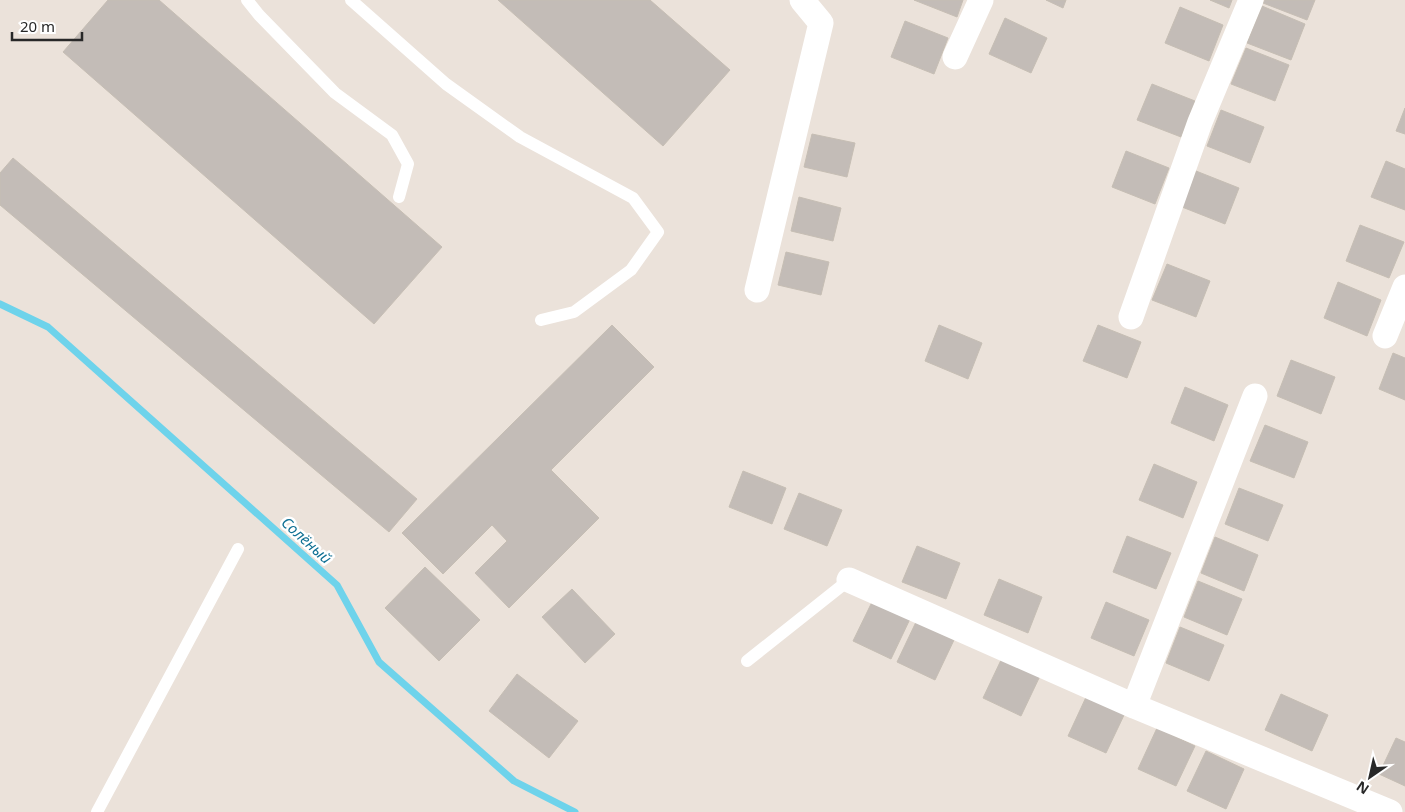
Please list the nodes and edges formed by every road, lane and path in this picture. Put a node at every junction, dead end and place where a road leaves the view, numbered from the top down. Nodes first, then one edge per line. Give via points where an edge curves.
1 (248, 0) edge
2 (351, 0) edge
3 (802, 0) edge
4 (981, 0) edge
5 (1251, 0) edge
6 (955, 57) dead end
7 (400, 198) dead end
8 (1405, 287) edge
9 (757, 290) dead end
10 (1131, 317) dead end
11 (541, 320) dead end
12 (1385, 336) dead end
13 (1255, 396) dead end
14 (238, 549) dead end
15 (849, 580) joint
16 (747, 661) dead end
17 (1134, 706) junction
18 (97, 812) edge
19 (1390, 812) edge

1 - 7 lane via 335,94 392,135 408,164
2 - 11 lane via 446,84 520,137 633,198 658,232 631,270 574,312
3 - 9 street via 821,23
4 - 6 street
5 - 10 street via 1200,122
8 - 12 street
13 - 17 street
14 - 18 lane
15 - 16 lane
15 - 17 street
17 - 19 street

